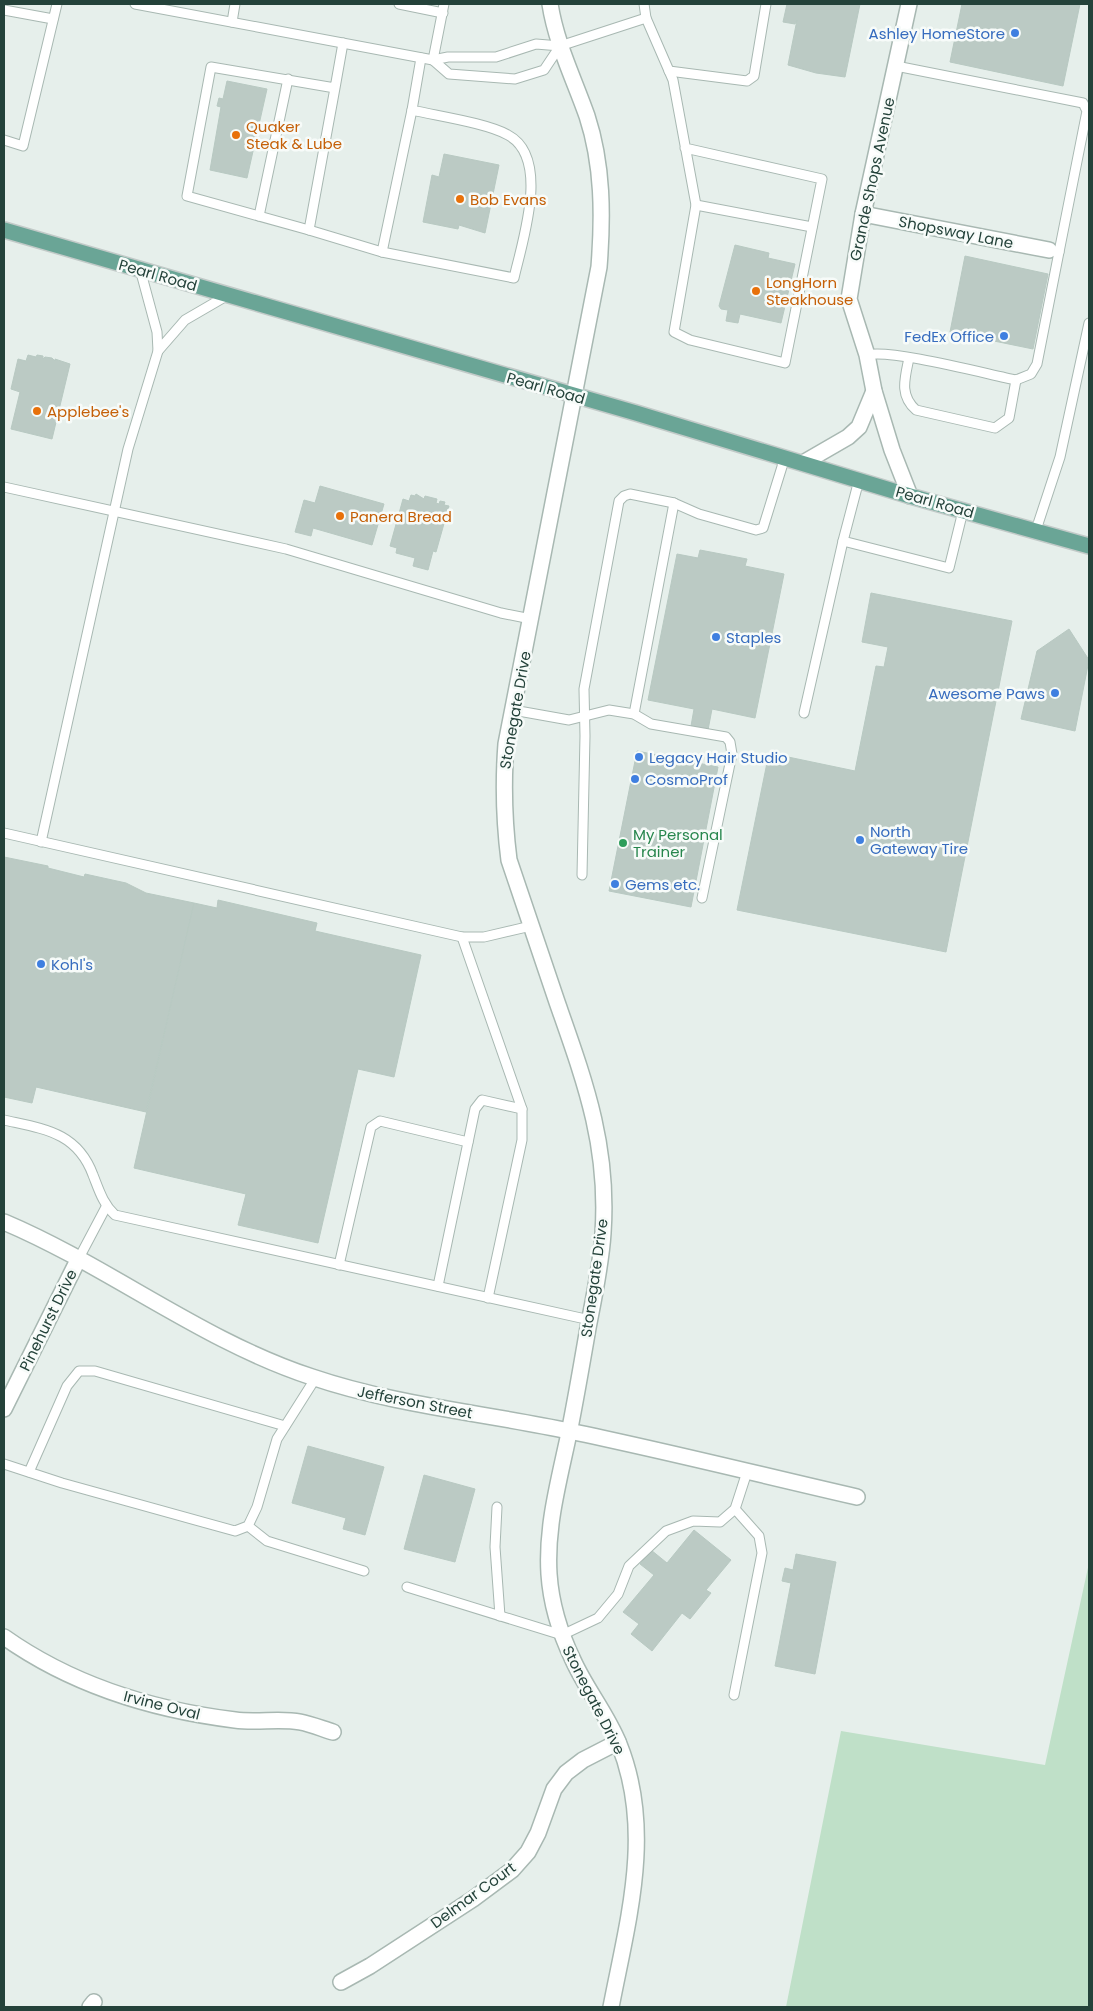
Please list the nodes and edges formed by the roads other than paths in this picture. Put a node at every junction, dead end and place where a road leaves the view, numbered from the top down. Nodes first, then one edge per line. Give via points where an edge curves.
1 (57, 4) edge
2 (135, 4) edge
3 (235, 4) edge
4 (399, 4) edge
5 (550, 4) edge
6 (644, 4) edge
7 (766, 4) edge
8 (908, 4) edge
9 (443, 8) edge
10 (4, 10) edge
11 (646, 18) junction
12 (53, 19) junction
13 (232, 22) junction
14 (343, 43) junction
15 (560, 46) junction
16 (421, 58) junction
17 (433, 60) junction
18 (896, 66) junction
19 (669, 71) junction
20 (288, 79) junction
21 (336, 88) junction
22 (412, 110) junction
23 (4, 140) edge
24 (685, 148) junction
25 (696, 205) junction
26 (863, 214) junction
27 (259, 216) junction
28 (812, 227) junction
29 (4, 230) edge
30 (309, 230) junction
31 (1054, 251) junction
32 (382, 252) junction
33 (140, 269) junction
34 (228, 295) junction
35 (1089, 323) edge
36 (158, 351) junction
37 (867, 355) junction
38 (909, 358) junction
39 (1016, 380) junction
40 (874, 391) junction
41 (574, 397) junction
42 (785, 457) junction
43 (803, 463) junction
44 (858, 480) junction
45 (4, 487) edge
46 (910, 496) junction
47 (674, 503) junction
48 (963, 511) junction
49 (116, 512) junction
50 (1036, 530) junction
51 (844, 541) junction
52 (1089, 546) edge
53 (531, 619) junction
54 (513, 710) junction
55 (804, 713) dead end
56 (634, 714) junction
57 (585, 716) junction
58 (4, 833) edge
59 (41, 842) junction
60 (582, 875) dead end
61 (702, 898) dead end
62 (531, 926) junction
63 (462, 937) junction
64 (522, 1109) junction
65 (4, 1120) edge
66 (468, 1142) junction
67 (106, 1207) junction
68 (4, 1222) edge
69 (78, 1258) junction
70 (339, 1264) junction
71 (438, 1286) junction
72 (488, 1298) junction
73 (590, 1320) junction
74 (315, 1378) junction
75 (4, 1409) edge
76 (285, 1426) junction
77 (570, 1431) junction
78 (4, 1464) edge
79 (29, 1472) junction
80 (747, 1472) junction
81 (857, 1497) dead end
82 (498, 1507) dead end
83 (735, 1509) junction
84 (248, 1526) junction
85 (364, 1571) dead end
86 (407, 1587) dead end
87 (500, 1616) junction
88 (562, 1635) junction
89 (4, 1637) edge
90 (734, 1695) dead end
91 (333, 1732) dead end
92 (618, 1742) junction
93 (340, 1982) dead end
94 (611, 2007) edge

1 - 12 lane
2 - 13 lane
3 - 13 lane
4 - 9 lane
5 - 15 street, Stonegate Drive
6 - 11 lane
7 - 19 lane via 754,76 747,81
8 - 18 street, Grande Shops Avenue
9 - 17 lane
10 - 12 lane
11 - 15 lane
11 - 19 lane
12 - 23 lane via 23,146
13 - 14 lane
14 - 16 lane
14 - 21 lane
15 - 17 lane via 536,44 496,57 448,56
15 - 17 lane via 544,70 516,79 449,74
15 - 41 street, Stonegate Drive via 587,118 597,156 602,196 599,267
16 - 17 lane
16 - 22 lane
18 - 26 street, Grande Shops Avenue
18 - 31 lane via 1083,103 1087,112
19 - 24 lane
20 - 21 lane
20 - 27 lane
20 - 27 lane via 211,67 187,196
21 - 30 lane
22 - 32 lane
22 - 32 lane via 509,135 526,152 532,199 514,278
24 - 25 lane
24 - 28 lane via 822,179
25 - 28 lane
25 - 28 lane via 674,332 690,340 785,363
26 - 31 street, Shopsway Lane
26 - 37 street, Grande Shops Avenue via 850,299
27 - 30 lane
29 - 33 main road, Pearl Road
30 - 32 lane
31 - 39 lane via 1037,364 1031,374
33 - 34 main road, Pearl Road
33 - 36 lane via 157,332
34 - 36 lane via 184,320
34 - 41 main road, Pearl Road
35 - 50 lane via 1060,457
36 - 49 lane via 128,449
37 - 38 lane via 876,353
37 - 40 street, Grande Shops Avenue
38 - 39 lane
38 - 39 lane via 904,385 909,404 916,410 995,428 1009,418
40 - 43 street via 859,427
40 - 46 street, Grande Shops Avenue
41 - 42 main road, Pearl Road
41 - 53 street, Stonegate Drive
42 - 43 main road, Pearl Road
42 - 47 lane via 763,528 756,530 698,514
43 - 44 main road, Pearl Road
44 - 46 main road, Pearl Road
44 - 51 lane
45 - 49 lane
46 - 48 main road, Pearl Road
47 - 56 lane
47 - 57 lane via 630,494 619,501 584,689
48 - 50 main road, Pearl Road
48 - 51 lane via 949,568
49 - 53 lane via 286,549
49 - 59 lane
50 - 52 main road, Pearl Road
51 - 55 lane
53 - 54 street, Stonegate Drive
54 - 57 lane via 569,720
54 - 62 street, Stonegate Drive via 506,744 504,822 509,860
56 - 57 lane via 609,710
56 - 61 lane via 651,724 726,737 730,742 732,754
57 - 60 lane
58 - 59 lane
59 - 63 lane
62 - 63 lane via 492,936
62 - 73 street, Stonegate Drive via 587,1088 601,1154 603,1236
63 - 64 lane
64 - 66 lane via 482,1100 475,1109
64 - 72 lane via 522,1140
65 - 67 lane via 46,1129 70,1140 87,1158
66 - 70 lane via 380,1122 371,1127
66 - 71 lane
67 - 69 lane
67 - 70 lane via 115,1215
68 - 69 street, Jefferson Street
69 - 74 street, Jefferson Street via 206,1331 257,1356
69 - 75 street, Pinehurst Drive
70 - 71 lane
71 - 72 lane
72 - 73 lane
73 - 77 street, Stonegate Drive
74 - 76 lane
74 - 77 street, Jefferson Street via 354,1390
76 - 79 lane via 95,1371 79,1371 67,1386
76 - 84 lane via 277,1439 257,1507
77 - 80 street, Jefferson Street
77 - 88 street, Stonegate Drive via 548,1546 553,1606
78 - 79 lane
79 - 84 lane via 235,1532
80 - 81 street, Jefferson Street
80 - 83 lane
82 - 87 lane via 495,1547
83 - 88 lane via 720,1522 693,1521 666,1532 629,1566 618,1594 598,1618
83 - 90 lane via 759,1536 762,1553
84 - 85 lane via 267,1541
86 - 87 lane
87 - 88 lane
88 - 92 street, Stonegate Drive
89 - 91 street, Irvine Oval via 56,1669 92,1686 140,1702 188,1714 300,1722
92 - 93 street, Delmar Court via 582,1760 566,1773 554,1789 528,1852 512,1870 473,1899
92 - 94 street, Stonegate Drive via 636,1807 638,1846 635,1883

